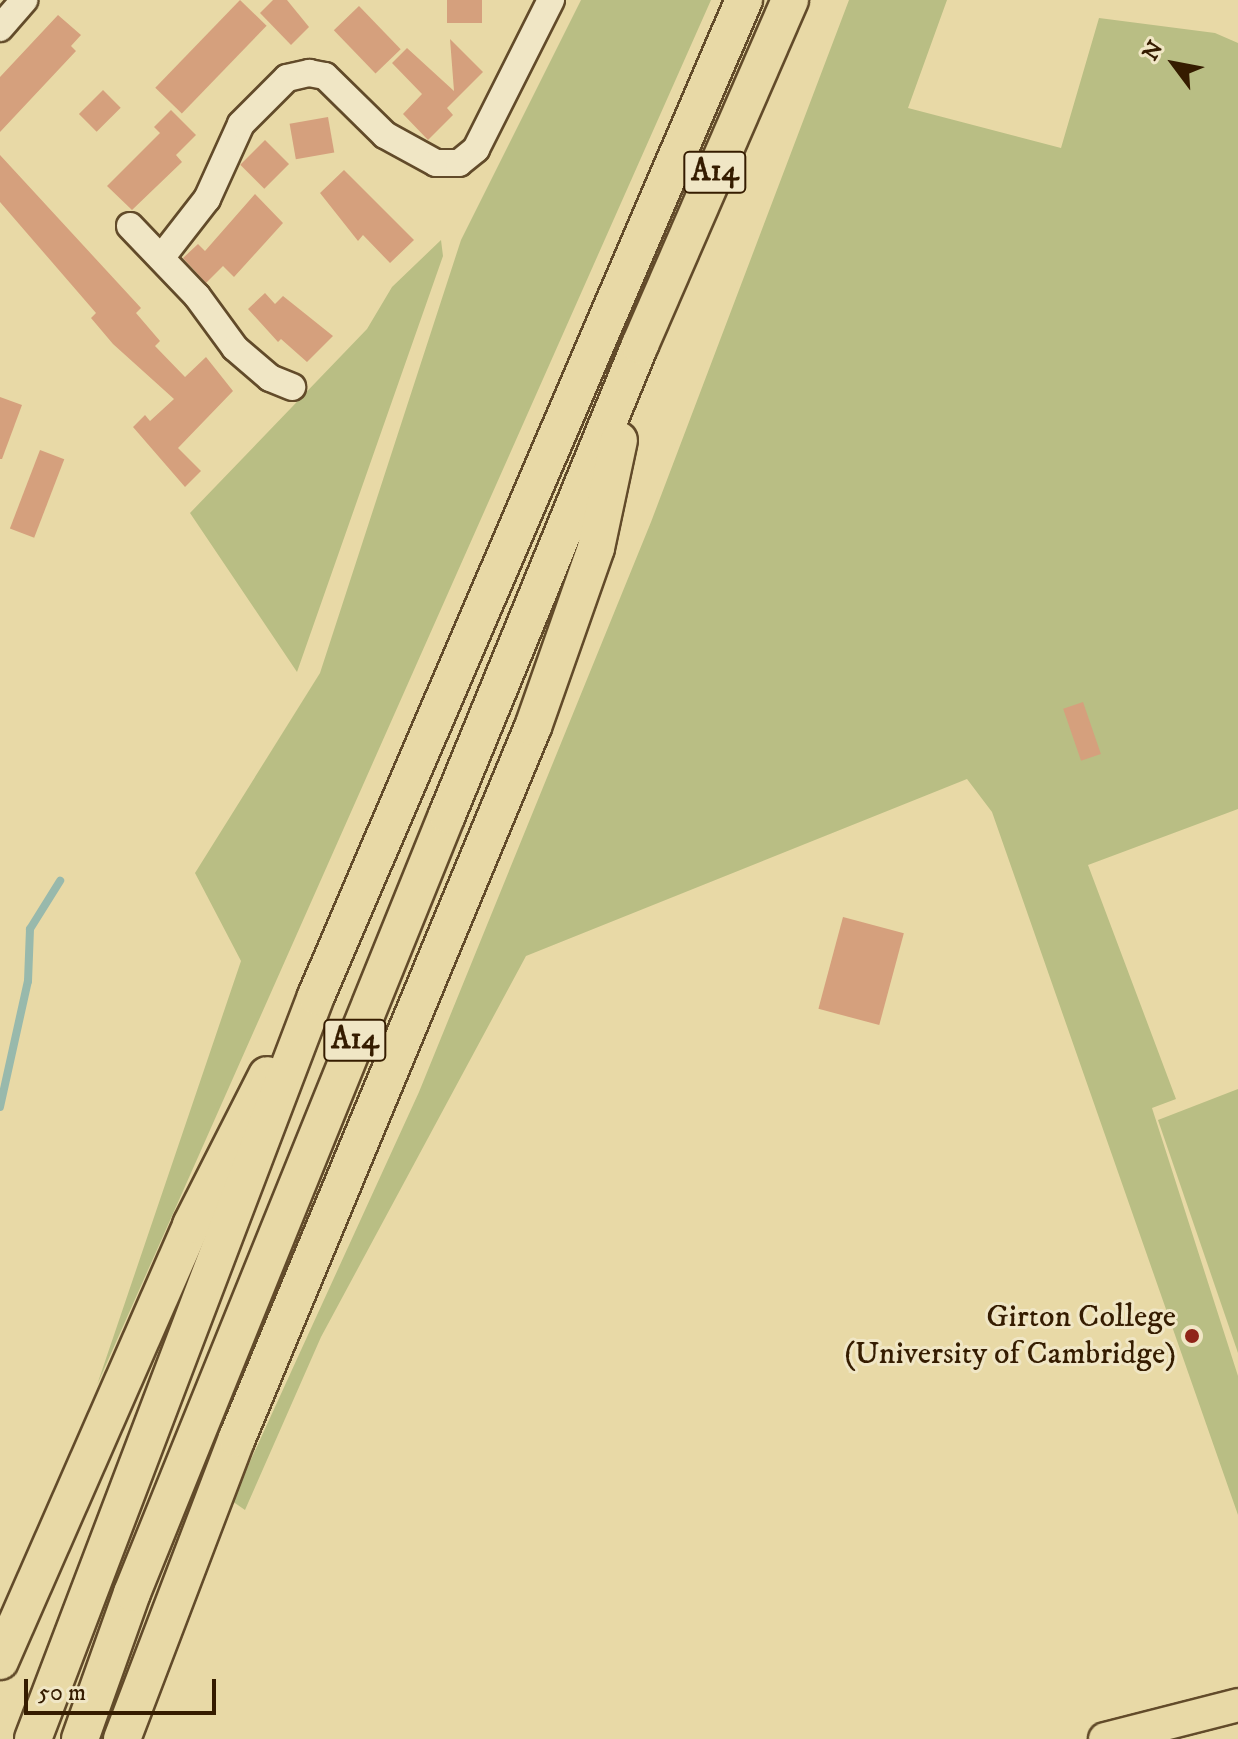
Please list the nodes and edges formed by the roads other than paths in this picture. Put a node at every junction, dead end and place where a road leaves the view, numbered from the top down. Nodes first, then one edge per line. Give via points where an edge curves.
1 (24, 0) edge
2 (551, 0) edge
3 (744, 0) edge
4 (790, 0) edge
5 (0, 28) edge
6 (130, 226) dead end
7 (161, 258) junction
8 (640, 345) junction
9 (292, 387) dead end
10 (316, 996) junction
11 (0, 1661) edge
12 (1238, 1705) edge
13 (33, 1739) edge
14 (80, 1739) edge
15 (122, 1739) edge
16 (1105, 1739) edge

1 - 5 street
2 - 7 street via 476,149 459,163 436,163 385,135 325,76 287,78 241,124 207,199
3 - 10 highway, A14
4 - 8 highway, A14
6 - 7 street
7 - 9 street via 235,348 270,378
8 - 14 highway, A14 via 144,1563
8 - 15 highway via 596,548 533,727 237,1438
10 - 11 highway, A14 via 248,1105 203,1198
10 - 13 highway, A14
12 - 16 main road

